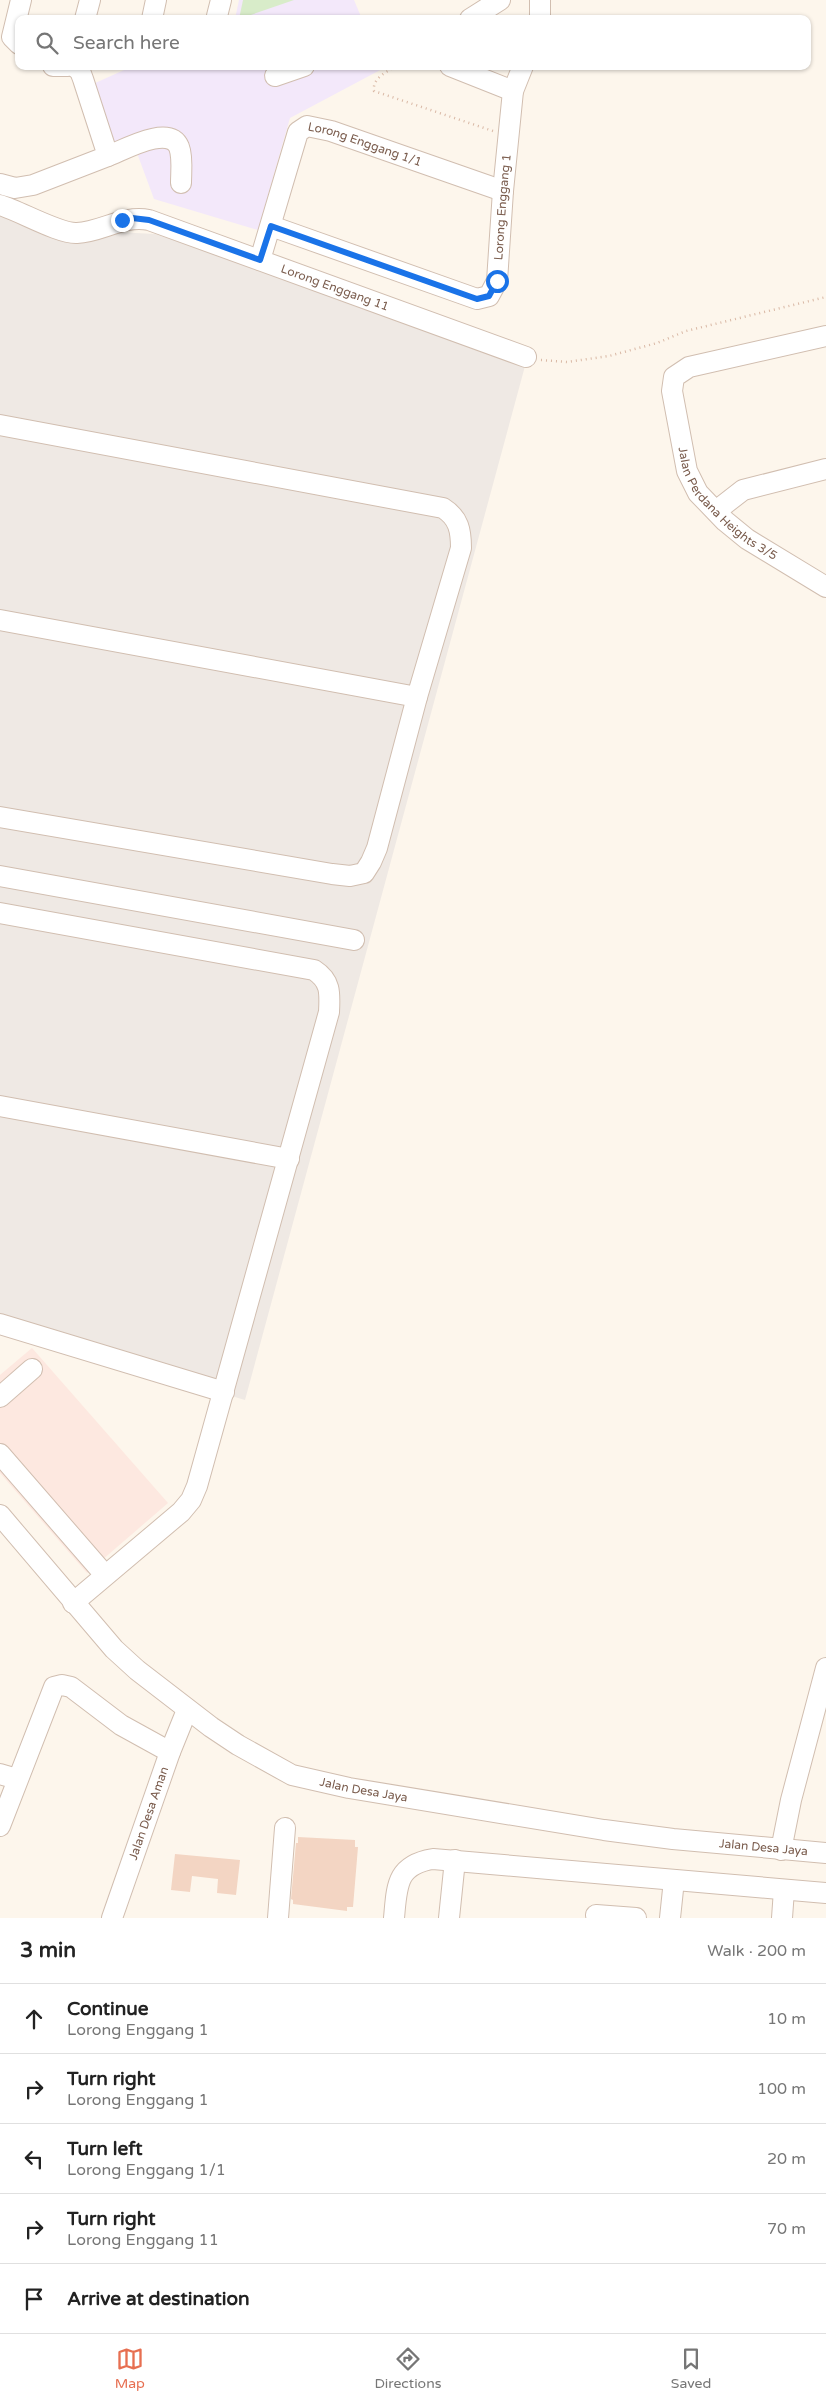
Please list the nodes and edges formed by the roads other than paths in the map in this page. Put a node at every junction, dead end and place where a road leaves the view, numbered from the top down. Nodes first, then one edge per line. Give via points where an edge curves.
1 (21, 0) edge
2 (90, 0) edge
3 (156, 0) edge
4 (500, 0) edge
5 (540, 0) edge
6 (17, 15) edge
7 (86, 15) edge
8 (153, 15) edge
9 (476, 15) edge
10 (540, 15) edge
11 (15, 25) edge
12 (15, 40) edge
13 (79, 70) edge
14 (292, 70) edge
15 (460, 70) edge
16 (522, 70) edge
17 (275, 76) dead end
18 (514, 91) junction
19 (108, 156) junction
20 (181, 182) dead end
21 (0, 184) edge
22 (503, 191) junction
23 (0, 205) edge
24 (271, 226) junction
25 (260, 260) junction
26 (826, 336) edge
27 (526, 357) road end
28 (0, 425) edge
29 (826, 469) edge
30 (716, 511) junction
31 (826, 587) edge
32 (0, 620) edge
33 (417, 697) junction
34 (0, 816) edge
35 (0, 876) edge
36 (0, 913) edge
37 (354, 940) dead end
38 (0, 1106) edge
39 (288, 1159) junction
40 (0, 1324) edge
41 (32, 1368) dead end
42 (224, 1392) junction
43 (0, 1397) edge
44 (0, 1454) edge
45 (0, 1515) edge
46 (105, 1575) junction
47 (73, 1603) junction
48 (826, 1668) edge
49 (187, 1710) junction
50 (170, 1752) junction
51 (9, 1776) edge
52 (0, 1826) edge
53 (285, 1828) dead end
54 (781, 1850) junction
55 (826, 1853) edge
56 (455, 1860) junction
57 (674, 1880) junction
58 (784, 1890) junction
59 (826, 1893) edge
60 (596, 1915) dead end
61 (112, 1918) edge
62 (278, 1918) edge
63 (394, 1918) edge
64 (449, 1918) edge
65 (636, 1918) edge
66 (670, 1918) edge
67 (782, 1918) edge

1 - 6 street
2 - 7 street
3 - 8 street
4 - 9 street
5 - 10 street
11 - 12 street via 12,37
13 - 19 street
14 - 17 street
15 - 18 street
16 - 18 street, Lorong Enggang 1
18 - 22 street, Lorong Enggang 1
19 - 20 street via 154,138 168,138 179,148
19 - 21 street via 33,185 16,188
22 - 24 street, Lorong Enggang 1/1 via 371,144 307,126 298,132
22 - 24 street, Lorong Enggang 1 via 497,281 494,290 484,299
23 - 25 street, Lorong Enggang 11 via 74,233 127,219 149,220
24 - 25 street, Lorong Enggang 1/1
25 - 27 street, Lorong Enggang 11
26 - 30 street, Jalan Perdana Heights 3/5 via 689,367 674,377 672,391 691,482
28 - 33 street via 443,508 459,524 461,548
29 - 30 street via 743,490
30 - 31 street, Jalan Perdana Heights 3/5 via 748,539
32 - 33 street
33 - 34 street via 377,848 364,872 350,876
35 - 37 street
36 - 39 street via 314,970 324,976 330,987 329,1012
38 - 39 street
39 - 42 street
40 - 42 street
41 - 43 street
42 - 46 street via 191,1500
44 - 46 street
45 - 47 street, Jalan Desa Jaya
46 - 47 street
47 - 49 street, Jalan Desa Jaya via 114,1649
48 - 54 street
49 - 50 street, Jalan Desa Aman
49 - 54 street, Jalan Desa Jaya via 267,1762 292,1775 317,1782 604,1830
50 - 51 street via 121,1726 70,1687 62,1685 50,1692
50 - 61 street, Jalan Desa Aman
51 - 52 street
53 - 62 street
54 - 55 street, Jalan Desa Jaya
56 - 57 street
56 - 63 street via 433,1859 410,1866 397,1885
56 - 64 street
57 - 58 street
57 - 66 street
58 - 59 street
58 - 67 street
60 - 65 street

